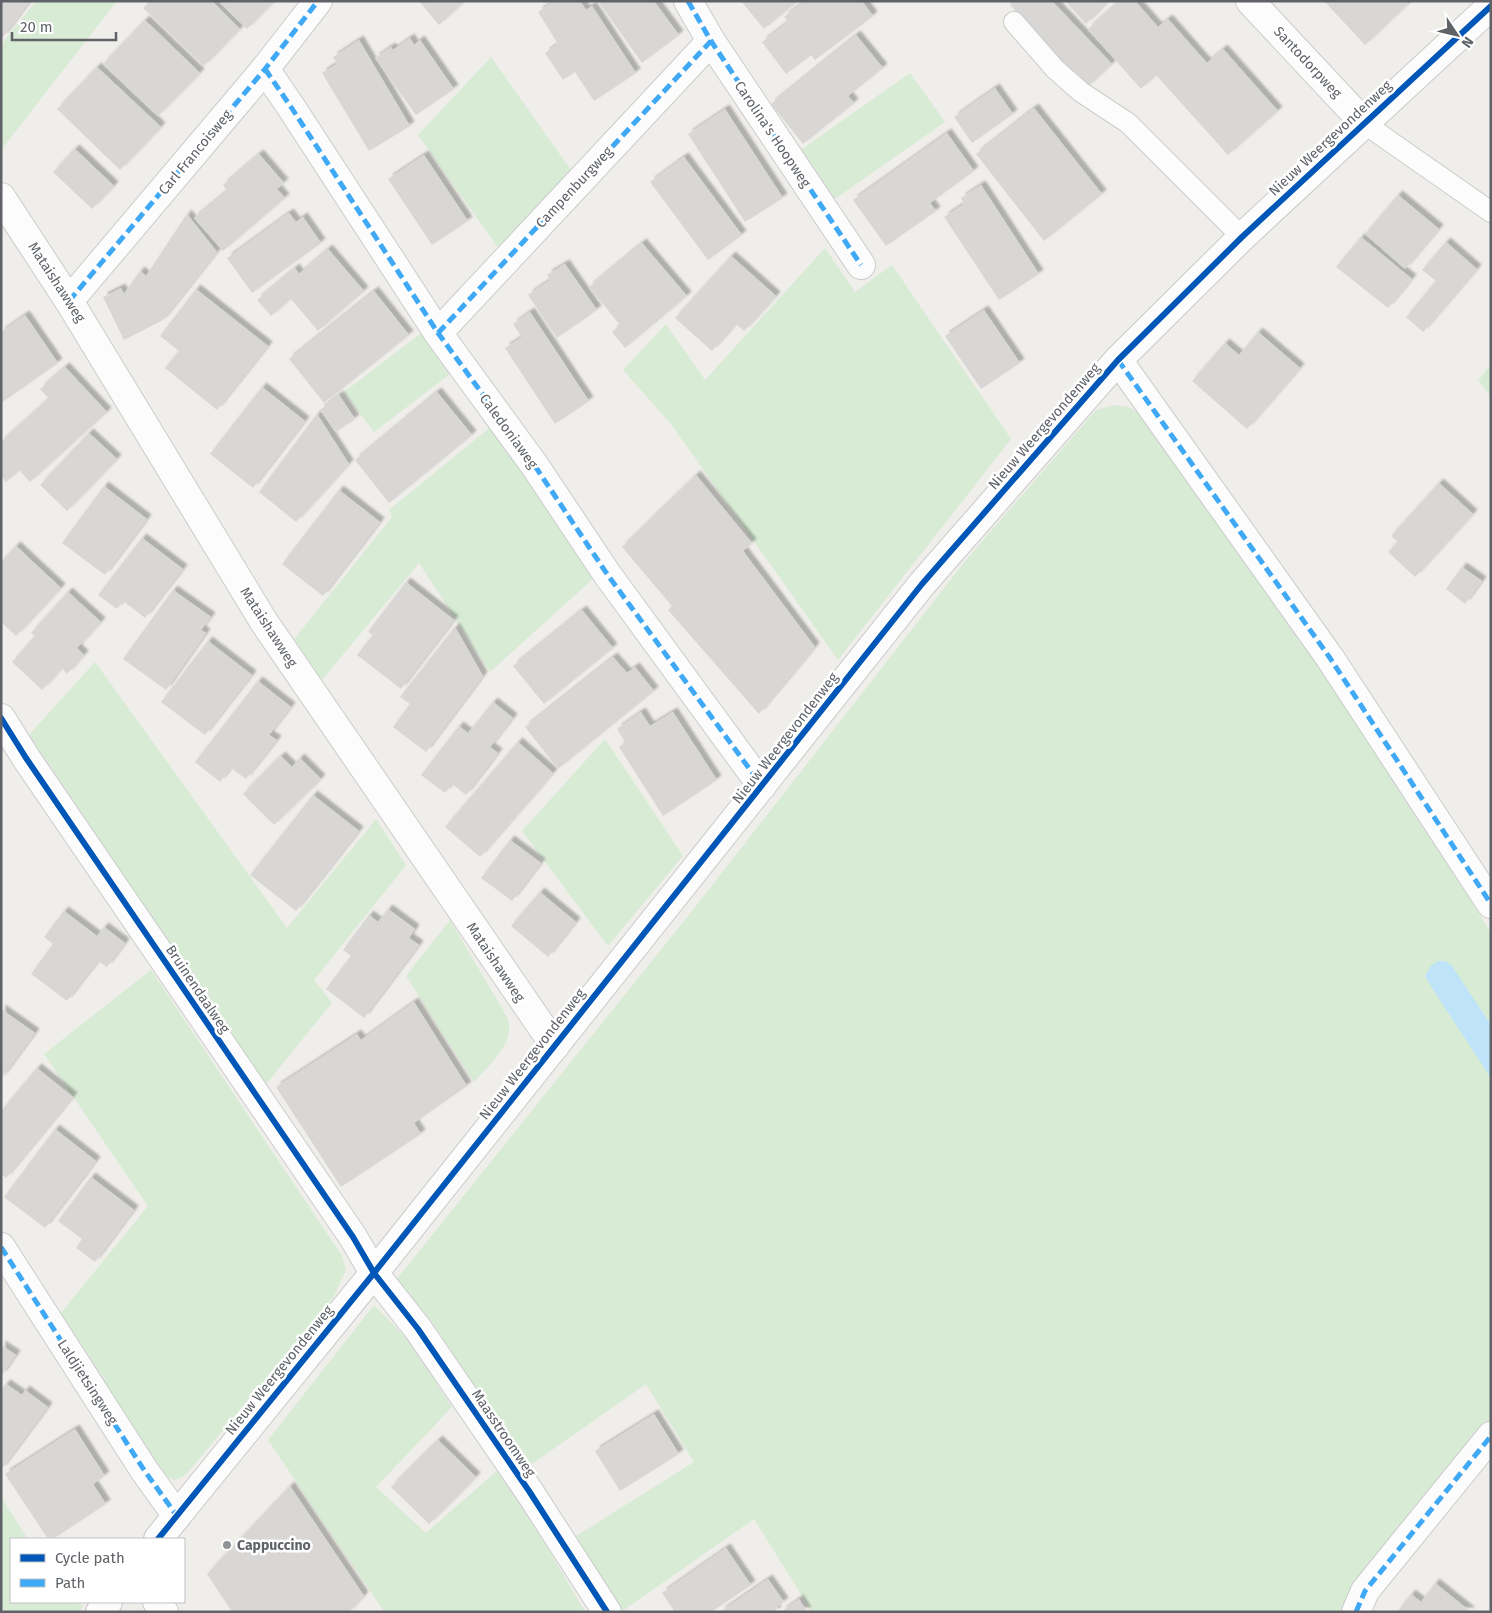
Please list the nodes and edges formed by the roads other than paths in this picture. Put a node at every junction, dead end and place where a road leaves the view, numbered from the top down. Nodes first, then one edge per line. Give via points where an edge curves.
1 (318, 1) edge
2 (688, 1) edge
3 (1250, 1) edge
4 (1491, 6) edge
5 (1014, 22) dead end
6 (711, 41) junction
7 (265, 69) junction
8 (1365, 124) junction
9 (1, 197) edge
10 (1491, 212) edge
11 (1242, 237) junction
12 (861, 265) dead end
13 (70, 301) junction
14 (438, 333) junction
15 (1118, 360) junction
16 (1, 718) edge
17 (762, 786) junction
18 (1491, 904) edge
19 (555, 1046) junction
20 (1, 1247) edge
21 (374, 1273) junction
22 (1491, 1436) edge
23 (177, 1516) junction
24 (159, 1538) edge
25 (607, 1612) edge
26 (1356, 1612) edge

1 - 7 street, Carl Francoisweg
2 - 6 street, Carolina's Hoopweg
3 - 8 street, Santodorpweg
4 - 8 street, Nieuw Weergevondenweg
5 - 11 lane via 1055,69 1081,92 1128,124
6 - 12 street, Carolina's Hoopweg
6 - 14 street, Campenburgweg
7 - 13 street, Carl Francoisweg
7 - 14 street, Caledoniaweg
8 - 10 lane
8 - 11 street, Nieuw Weergevondenweg
9 - 13 street, Mataishawweg
11 - 15 street, Nieuw Weergevondenweg
13 - 19 street, Mataishawweg via 264,622
14 - 17 street, Caledoniaweg via 535,466 607,574
15 - 17 street, Nieuw Weergevondenweg via 922,584
15 - 18 street via 1330,658
16 - 21 street, Bruinendaalweg via 353,1237
17 - 19 street, Nieuw Weergevondenweg
19 - 21 street, Nieuw Weergevondenweg
20 - 23 street, Laldjietsingweg
21 - 23 street, Nieuw Weergevondenweg
21 - 25 street, Maasstroomweg via 418,1329
22 - 26 street via 1365,1591
23 - 24 street, Nieuw Weergevondenweg

